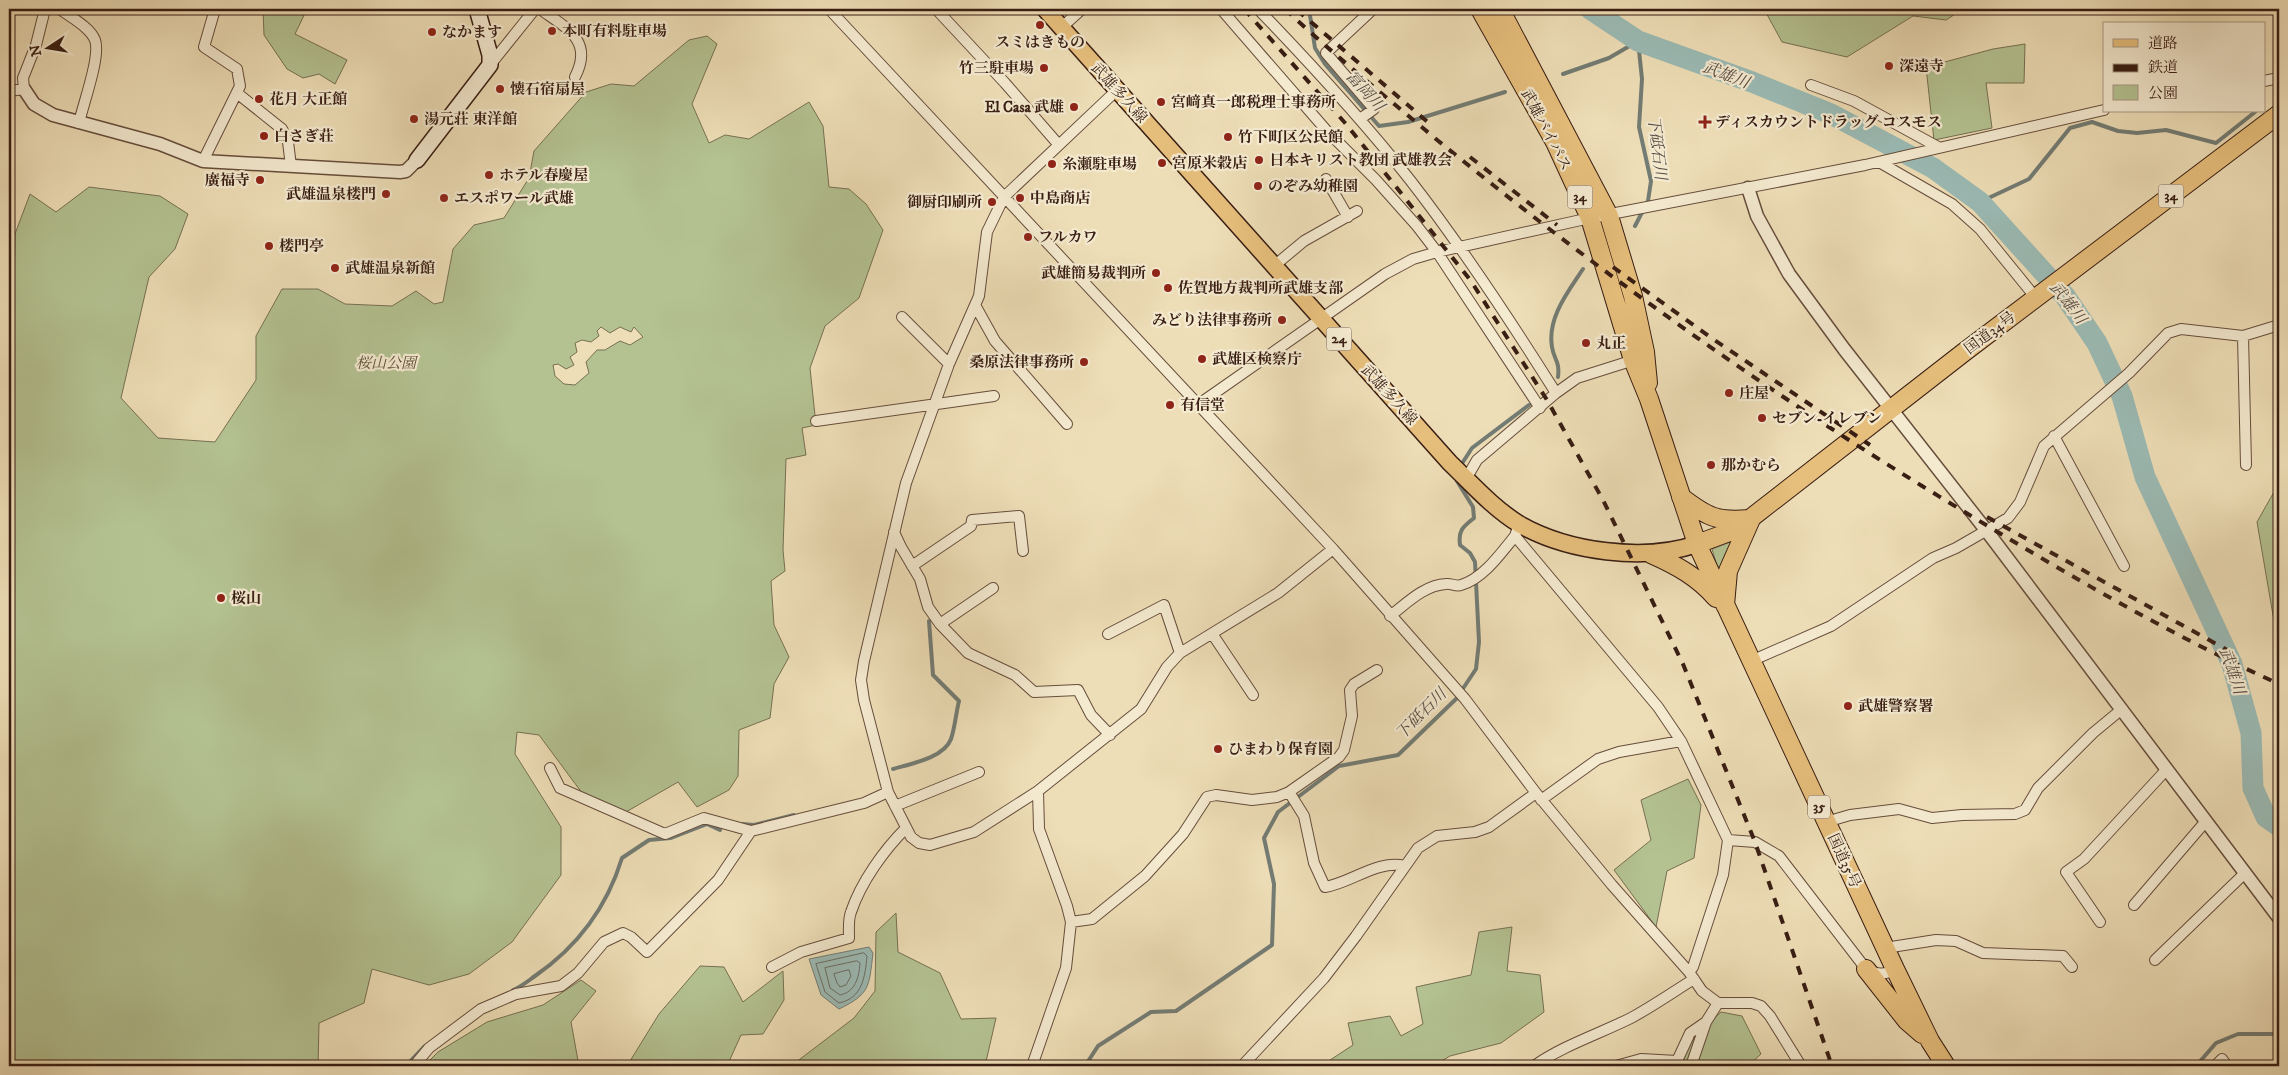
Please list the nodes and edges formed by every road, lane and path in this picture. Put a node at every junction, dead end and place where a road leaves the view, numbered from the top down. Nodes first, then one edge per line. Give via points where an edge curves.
1 (45, 9) edge
2 (60, 9) edge
3 (216, 9) edge
4 (477, 9) edge
5 (535, 9) edge
6 (540, 9) edge
7 (829, 9) edge
8 (936, 9) edge
9 (1045, 9) edge
10 (1082, 9) edge
11 (1221, 9) edge
12 (1258, 9) edge
13 (1373, 9) edge
14 (1480, 9) edge
15 (1500, 9) edge
16 (1061, 28) junction
17 (490, 65) junction
18 (575, 77) dead end
19 (2279, 78) edge
20 (2266, 81) edge
21 (1811, 85) dead end
22 (24, 89) junction
23 (1117, 90) junction
24 (9, 91) edge
25 (237, 93) junction
26 (2103, 110) edge
27 (2279, 114) edge
28 (1360, 119) junction
29 (79, 123) junction
30 (1058, 144) junction
31 (1934, 148) junction
32 (417, 160) joint
33 (203, 161) junction
34 (1879, 162) junction
35 (291, 166) junction
36 (1326, 179) dead end
37 (1748, 188) junction
38 (1004, 197) junction
39 (1608, 216) junction
40 (1590, 218) junction
41 (1459, 247) junction
42 (1437, 252) junction
43 (1274, 266) junction
44 (2036, 298) junction
45 (975, 305) junction
46 (902, 317) dead end
47 (1321, 320) junction
48 (2279, 325) edge
49 (2243, 336) junction
50 (1640, 358) junction
51 (949, 364) junction
52 (1556, 394) junction
53 (994, 396) dead end
54 (935, 404) junction
55 (1199, 404) junction
56 (1540, 408) junction
57 (1892, 410) junction
58 (816, 421) dead end
59 (1067, 424) dead end
60 (2054, 436) junction
61 (2246, 464) dead end
62 (1466, 479) junction
63 (1682, 497) junction
64 (1751, 518) junction
65 (1517, 530) junction
66 (1986, 530) junction
67 (894, 532) junction
68 (1697, 544) junction
69 (1333, 549) junction
70 (1023, 551) dead end
71 (1650, 554) junction
72 (912, 566) junction
73 (2124, 566) dead end
74 (993, 588) dead end
75 (1725, 608) junction
76 (1390, 616) junction
77 (940, 624) junction
78 (1108, 634) dead end
79 (1213, 635) junction
80 (1180, 653) junction
81 (1751, 661) junction
82 (1377, 670) dead end
83 (1253, 695) dead end
84 (2122, 709) junction
85 (1110, 735) junction
86 (1681, 741) junction
87 (550, 768) dead end
88 (2167, 769) junction
89 (979, 772) dead end
90 (1038, 791) junction
91 (888, 792) junction
92 (1289, 792) junction
93 (1539, 797) junction
94 (895, 806) junction
95 (2206, 821) junction
96 (1826, 822) junction
97 (906, 828) junction
98 (751, 831) junction
99 (1728, 840) junction
100 (1404, 866) junction
101 (2245, 873) junction
102 (2134, 905) dead end
103 (2279, 918) edge
104 (1071, 922) junction
105 (2100, 922) dead end
106 (1885, 948) junction
107 (2155, 960) dead end
108 (772, 967) dead end
109 (2072, 967) dead end
110 (1866, 969) junction
111 (1895, 969) junction
112 (1691, 975) junction
113 (1718, 1003) junction
114 (1706, 1022) junction
115 (1930, 1041) junction
116 (414, 1066) edge
117 (1032, 1066) edge
118 (1242, 1066) edge
119 (1534, 1066) edge
120 (1616, 1066) edge
121 (1691, 1066) edge
122 (1801, 1066) edge
123 (1946, 1066) edge
124 (2214, 1066) edge
125 (2227, 1066) edge

1 - 22 street via 24,78
2 - 29 street via 95,39 96,53
3 - 25 street via 204,46 237,69 240,86
4 - 17 main road
5 - 17 street
6 - 18 street via 576,36 582,60
7 - 38 street
8 - 30 street
9 - 16 main road, 武雄多久線 / 24
10 - 16 street
11 - 42 street via 1326,130 1394,199
12 - 28 street via 1309,60
13 - 28 street via 1326,53 1374,109
14 - 40 highway, 武雄バイパス / 34 via 1554,142
15 - 39 highway, 武雄バイパス / 34
16 - 23 main road, 武雄多久線 / 24
17 - 32 main road
19 - 20 street
21 - 31 street via 1854,101
22 - 24 street
22 - 29 street via 34,104 53,115
23 - 30 street
23 - 43 main road, 武雄多久線 / 24
25 - 33 street
25 - 35 street via 282,129 288,142
26 - 31 street
27 - 44 highway, 国道34号 / 34
28 - 41 street
29 - 33 street via 160,144
30 - 38 street
31 - 34 street
32 - 35 street via 406,171 400,172
33 - 35 street
34 - 37 street
34 - 44 street via 1952,204 1980,229
36 - 43 street via 1353,214 1304,241
37 - 39 street
37 - 57 street via 1757,216 1789,274
38 - 45 street via 988,232
38 - 55 street
39 - 40 street
39 - 50 highway, 武雄バイパス / 34 via 1633,296
40 - 41 street
40 - 50 highway, 武雄バイパス / 34
41 - 42 street
41 - 52 street via 1509,318
42 - 47 street via 1414,259 1385,274
42 - 56 street
43 - 47 main road, 武雄多久線 / 24
44 - 57 highway, 国道34号 / 34
45 - 51 street
45 - 59 street via 995,341
46 - 51 street
47 - 55 street
47 - 62 main road, 武雄多久線 / 24
48 - 49 street
49 - 60 street via 2189,330 2168,333 2129,373
49 - 61 street
50 - 52 street via 1577,378
50 - 63 highway, 武雄バイパス / 34 via 1649,399
51 - 54 street
52 - 56 street
53 - 54 street
54 - 58 street
54 - 67 street via 906,483
55 - 69 street
56 - 62 street via 1477,460
57 - 64 highway, 国道34号 / 34
57 - 66 street
60 - 66 street via 2044,446 2020,502 2008,518
60 - 73 street
62 - 65 main road, 武雄多久線 / 24
63 - 64 highway via 1715,519
63 - 68 highway, 武雄バイパス / 34
64 - 68 highway, 国道34号 / 34 via 1732,531
64 - 75 highway via 1728,571
65 - 71 main road, 武雄多久線 / 24 via 1607,552
65 - 76 street via 1493,562 1471,580 1460,586 1446,584 1425,589
65 - 86 street via 1658,706
66 - 81 street via 1933,558 1831,626
66 - 84 street
67 - 72 street
67 - 91 street via 861,680
68 - 71 main road, 武雄多久線 / 24
68 - 75 highway, 国道35号 / 35
69 - 76 street
69 - 79 street via 1278,593
70 - 72 street via 1018,516 972,520 971,526
71 - 75 highway via 1677,565 1704,584
72 - 77 street via 920,579 928,607
74 - 77 street
75 - 81 highway, 国道35号 / 35
76 - 93 street via 1465,699
77 - 85 street via 968,653 1015,675 1034,692 1078,690 1091,715
78 - 80 street via 1164,606
79 - 80 street
79 - 83 street
80 - 85 street via 1167,667 1141,709
81 - 96 highway, 国道35号 / 35
82 - 92 street via 1350,690 1352,716 1344,750 1339,757
84 - 88 street
84 - 96 street via 2038,788 2025,810 2015,814 1962,814 1932,818 1899,809 1850,815
85 - 90 street
86 - 93 street via 1598,759
86 - 99 street
87 - 98 street via 560,788 665,834 704,818
88 - 95 street
88 - 105 street via 2084,859 2066,872
89 - 94 street
90 - 97 street via 974,832 944,842 919,843
90 - 104 street via 1038,829
91 - 94 street
91 - 98 street via 864,803
92 - 100 street via 1304,816 1314,864 1325,887 1339,885 1371,870 1396,864
92 - 104 street via 1266,800 1208,797 1183,834 1145,876 1092,919
93 - 100 street via 1490,827 1437,836 1418,848
93 - 112 street
94 - 97 street
95 - 101 street
95 - 102 street
96 - 106 highway, 国道35号 / 35
97 - 108 street via 862,887 850,913 849,938 801,952
98 - 116 street via 718,880 646,952 631,937 623,933 616,936 604,942 578,973 561,986 516,994 481,1009 429,1048
99 - 110 street via 1755,842 1779,856
99 - 112 street via 1723,875
100 - 118 street via 1324,978
101 - 103 street
101 - 107 street
104 - 117 street via 1066,968
106 - 109 street via 1956,940 1983,953 2062,956
106 - 111 highway, 国道35号 / 35
110 - 111 street via 1888,974
110 - 115 highway via 1907,1022
111 - 115 highway, 国道35号 / 35
112 - 113 street
112 - 119 street via 1631,1018
113 - 114 street
113 - 122 street via 1761,1006
114 - 120 street via 1690,1033 1677,1061 1641,1059
114 - 121 street
115 - 123 highway, 国道35号 / 35
124 - 125 street via 2222,1059

